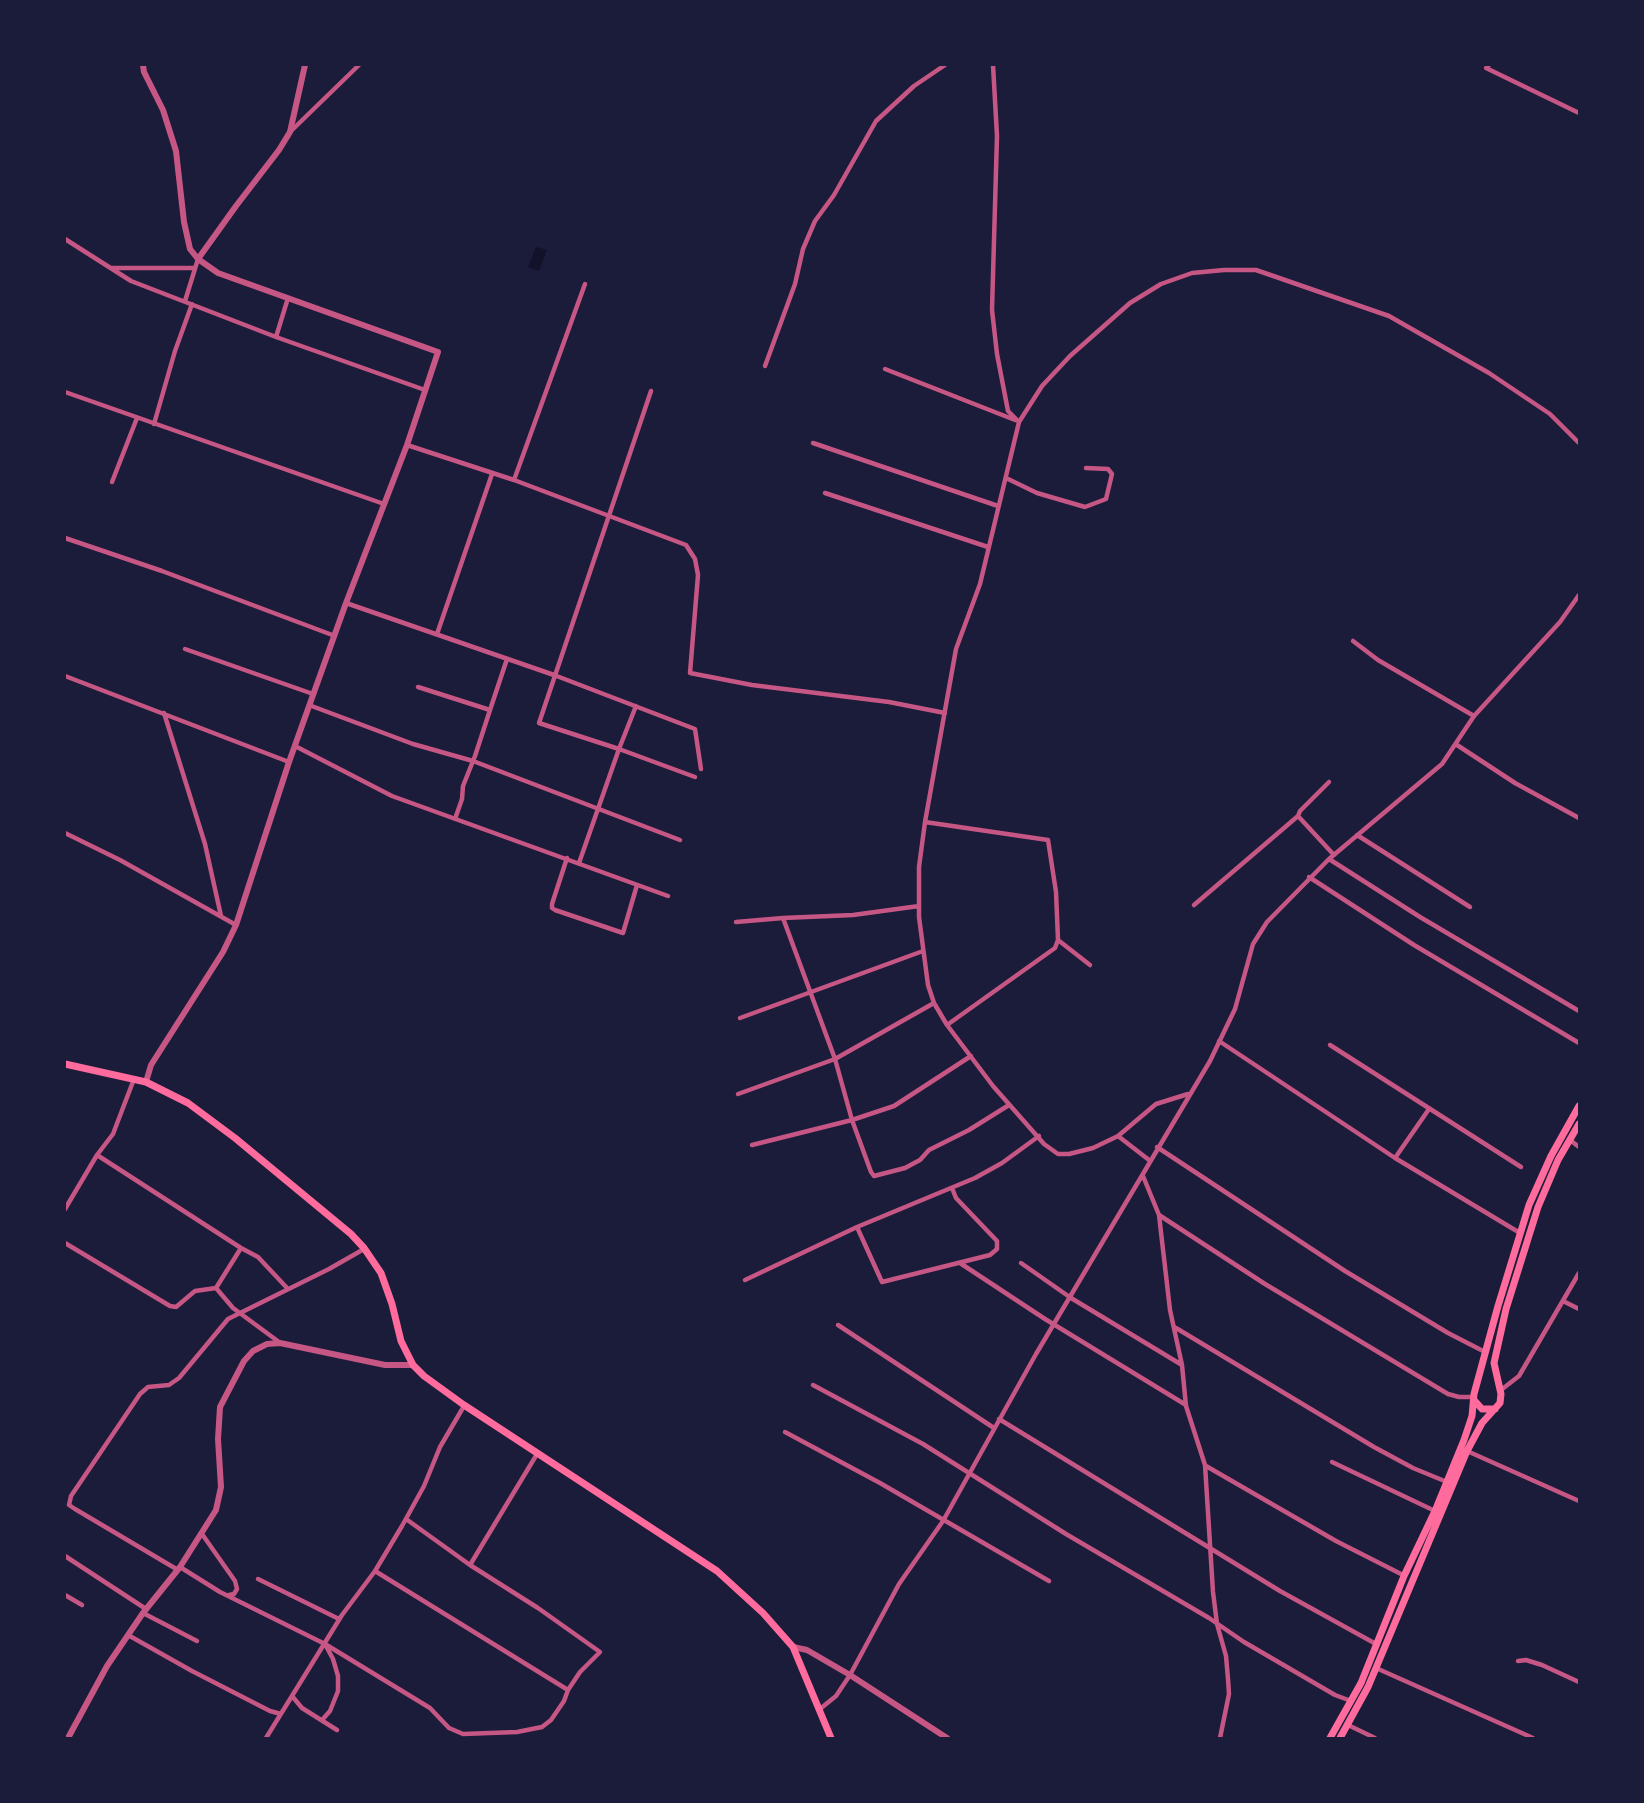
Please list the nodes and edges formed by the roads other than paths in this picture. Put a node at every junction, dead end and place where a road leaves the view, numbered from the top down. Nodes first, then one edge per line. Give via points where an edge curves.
1 (144, 65) edge
2 (305, 65) edge
3 (359, 65) edge
4 (945, 65) edge
5 (993, 65) edge
6 (1478, 65) edge
7 (1488, 66) edge
8 (1579, 113) edge
9 (290, 132) junction
10 (65, 239) edge
11 (198, 259) junction
12 (107, 268) junction
13 (194, 268) junction
14 (584, 284) dead end
15 (288, 297) junction
16 (185, 301) junction
17 (192, 304) junction
18 (276, 337) junction
19 (765, 366) dead end
20 (885, 369) dead end
21 (425, 390) junction
22 (651, 391) dead end
23 (65, 392) edge
24 (137, 418) junction
25 (1019, 422) junction
26 (154, 424) junction
27 (814, 443) dead end
28 (1579, 443) edge
29 (407, 445) junction
30 (1086, 468) dead end
31 (492, 474) junction
32 (1006, 478) junction
33 (514, 481) junction
34 (111, 482) dead end
35 (825, 493) dead end
36 (385, 505) junction
37 (998, 506) junction
38 (608, 514) junction
39 (65, 538) edge
40 (988, 547) junction
41 (1579, 595) edge
42 (346, 603) junction
43 (438, 634) junction
44 (335, 636) junction
45 (1353, 641) dead end
46 (185, 649) dead end
47 (507, 659) junction
48 (554, 675) junction
49 (65, 676) edge
50 (418, 687) dead end
51 (313, 694) junction
52 (309, 705) junction
53 (636, 706) junction
54 (490, 710) junction
55 (163, 713) junction
56 (945, 713) junction
57 (1475, 716) junction
58 (1457, 745) junction
59 (295, 746) junction
60 (619, 748) junction
61 (473, 761) junction
62 (289, 762) junction
63 (701, 769) dead end
64 (695, 777) dead end
65 (1329, 782) dead end
66 (598, 809) junction
67 (1298, 816) junction
68 (455, 818) junction
69 (1579, 818) edge
70 (925, 822) junction
71 (65, 833) edge
72 (1357, 835) junction
73 (680, 840) dead end
74 (1331, 857) junction
75 (567, 858) junction
76 (579, 863) junction
77 (1309, 877) junction
78 (637, 885) junction
79 (668, 896) dead end
80 (1194, 905) dead end
81 (919, 906) junction
82 (1471, 907) dead end
83 (221, 916) junction
84 (783, 918) junction
85 (736, 922) dead end
86 (236, 925) junction
87 (1058, 940) junction
88 (923, 951) junction
89 (1090, 965) dead end
90 (809, 991) junction
91 (934, 1003) junction
92 (1579, 1011) edge
93 (740, 1018) dead end
94 (947, 1025) junction
95 (1219, 1041) junction
96 (1579, 1043) edge
97 (1330, 1045) dead end
98 (971, 1056) junction
99 (835, 1059) junction
100 (65, 1063) edge
101 (134, 1079) junction
102 (146, 1082) junction
103 (738, 1094) dead end
104 (1188, 1094) junction
105 (1009, 1105) junction
106 (1579, 1106) edge
107 (1429, 1109) junction
108 (852, 1120) junction
109 (1579, 1124) edge
110 (1038, 1136) junction
111 (1118, 1136) junction
112 (1569, 1140) junction
113 (752, 1145) dead end
114 (1157, 1147) junction
115 (1579, 1147) edge
116 (97, 1156) junction
117 (1395, 1158) junction
118 (1149, 1160) junction
119 (1521, 1167) dead end
120 (1143, 1176) junction
121 (952, 1188) junction
122 (65, 1209) edge
123 (1159, 1215) junction
124 (857, 1227) junction
125 (1520, 1233) junction
126 (65, 1244) edge
127 (242, 1248) junction
128 (364, 1248) junction
129 (960, 1263) junction
130 (1021, 1263) dead end
131 (1579, 1273) edge
132 (745, 1280) dead end
133 (216, 1288) junction
134 (288, 1289) junction
135 (1071, 1298) junction
136 (1563, 1301) junction
137 (1579, 1309) edge
138 (239, 1312) junction
139 (838, 1325) dead end
140 (1055, 1325) junction
141 (1175, 1328) junction
142 (280, 1343) junction
143 (1485, 1353) junction
144 (413, 1365) junction
145 (1182, 1365) junction
146 (813, 1385) dead end
147 (1499, 1389) junction
148 (1475, 1395) junction
149 (464, 1405) junction
150 (1186, 1406) junction
151 (1495, 1409) junction
152 (999, 1419) junction
153 (994, 1428) junction
154 (785, 1432) dead end
155 (1466, 1451) junction
156 (537, 1453) junction
157 (1332, 1462) dead end
158 (1205, 1465) junction
159 (970, 1474) junction
160 (1447, 1482) junction
161 (1579, 1501) edge
162 (1434, 1511) junction
163 (406, 1519) junction
164 (943, 1521) junction
165 (202, 1534) junction
166 (1209, 1547) junction
167 (65, 1556) edge
168 (470, 1565) junction
169 (179, 1569) junction
170 (375, 1571) junction
171 (1404, 1576) junction
172 (258, 1579) dead end
173 (1049, 1581) dead end
174 (65, 1595) edge
175 (229, 1595) junction
176 (82, 1605) dead end
177 (145, 1611) junction
178 (339, 1619) junction
179 (1217, 1624) junction
180 (128, 1634) junction
181 (198, 1641) dead end
182 (325, 1644) junction
183 (1376, 1644) junction
184 (793, 1647) junction
185 (1518, 1661) dead end
186 (1376, 1668) junction
187 (849, 1675) junction
188 (1579, 1682) edge
189 (568, 1690) junction
190 (292, 1696) junction
191 (1352, 1701) junction
192 (820, 1709) junction
193 (281, 1714) junction
194 (322, 1720) junction
195 (1348, 1725) junction
196 (337, 1730) dead end
197 (68, 1738) edge
198 (266, 1738) edge
199 (831, 1738) edge
200 (947, 1738) edge
201 (1220, 1738) edge
202 (1330, 1738) edge
203 (1340, 1738) edge
204 (1375, 1738) edge
205 (1533, 1738) edge

1 - 11 street via 176,151 184,222 190,249
2 - 9 street
3 - 9 street
4 - 19 street via 876,121 816,221
5 - 25 street via 998,136 992,310 1008,411
6 - 7 street
7 - 8 street
9 - 11 street
10 - 12 street
11 - 13 street
11 - 15 street via 218,272
12 - 13 street
12 - 16 street
13 - 16 street
14 - 33 street
15 - 18 street
15 - 21 street via 438,352
16 - 17 street
17 - 18 street
17 - 26 street
18 - 21 street
20 - 25 street
21 - 29 street
22 - 38 street
23 - 24 street
24 - 26 street
24 - 34 street
25 - 28 street via 1042,386 1130,303 1161,284 1192,273 1256,270 1410,328 1550,414
25 - 32 street
26 - 36 street
27 - 37 street
29 - 31 street
29 - 36 street
30 - 32 street via 1108,469 1112,474 1106,499 1085,507
31 - 33 street
31 - 43 street
32 - 37 street
33 - 38 street
35 - 40 street
36 - 42 street
37 - 40 street
38 - 48 street
38 - 56 street via 686,545 695,559 698,596 690,673
39 - 44 street
40 - 56 street via 956,649
41 - 57 street
42 - 43 street
42 - 44 street
43 - 47 street
44 - 51 street
45 - 57 street
46 - 51 street
47 - 48 street
47 - 54 street
48 - 53 street
48 - 60 street via 539,723
49 - 55 street
50 - 54 street
51 - 52 street
52 - 59 street
52 - 61 street
53 - 60 street
53 - 63 street via 695,729
54 - 61 street
55 - 62 street
55 - 83 street via 205,844
56 - 70 street
57 - 58 street
58 - 69 street
58 - 72 street via 1421,784
59 - 62 street
59 - 68 street via 392,796
60 - 64 street
60 - 66 street
61 - 66 street
61 - 68 street
62 - 86 street
65 - 67 street
66 - 73 street
66 - 76 street
67 - 74 street
67 - 80 street
68 - 75 street
70 - 81 street
70 - 87 street via 1048,840
71 - 83 street
72 - 74 street
72 - 82 street
74 - 77 street
74 - 92 street via 1420,917
75 - 76 street
75 - 78 street via 552,908 623,933
76 - 78 street
77 - 95 street via 1253,944 1235,1009
77 - 96 street
78 - 79 street
81 - 84 street
81 - 88 street
83 - 86 street
84 - 85 street
84 - 90 street
86 - 102 street via 151,1065
87 - 89 street
87 - 94 street via 1055,948
88 - 90 street
88 - 91 street
90 - 93 street
90 - 99 street
91 - 94 street
91 - 99 street
94 - 98 street
95 - 104 street
95 - 117 street
97 - 107 street
98 - 105 street
98 - 108 street via 894,1107
99 - 103 street
99 - 108 street
100 - 101 main road
101 - 102 main road
101 - 116 street via 113,1134
102 - 128 main road via 188,1103 234,1138
104 - 111 street via 1157,1104
104 - 114 street
105 - 108 street via 905,1168 874,1176
105 - 110 street
106 - 125 main road via 1541,1177
107 - 117 street
107 - 119 street
108 - 113 street
109 - 112 main road
110 - 111 street via 1058,1154
110 - 121 street via 1002,1163
111 - 118 street
112 - 115 street
112 - 147 main road via 1538,1208 1506,1309 1494,1363
114 - 118 street
114 - 143 street via 1345,1271
116 - 122 street
116 - 127 street
117 - 125 street
118 - 120 street
120 - 123 street
120 - 135 street
121 - 124 street
121 - 129 street via 956,1198 998,1241 989,1255
123 - 141 street
123 - 148 street via 1448,1394
124 - 129 street via 882,1282
124 - 132 street
125 - 143 main road
126 - 133 street via 170,1306 176,1307 195,1291
127 - 133 street
127 - 134 street via 258,1257
128 - 134 street
128 - 144 main road via 381,1273 401,1342
129 - 140 street
130 - 135 street
131 - 136 street
133 - 138 street
134 - 138 street
135 - 140 street
135 - 145 street
136 - 137 street
136 - 147 street via 1518,1376
138 - 142 street
138 - 169 street via 228,1319 180,1378 169,1385 148,1387 140,1394 71,1496 69,1505
139 - 153 street
140 - 150 street
140 - 152 street
141 - 145 street
141 - 160 street via 1374,1447
142 - 144 street via 386,1365
142 - 165 street via 253,1351 220,1407 221,1487 216,1510
143 - 148 main road
144 - 149 main road
145 - 150 street
146 - 159 street
147 - 148 main road via 1487,1383
147 - 151 main road via 1502,1398
148 - 151 main road via 1482,1409
148 - 160 main road via 1472,1416
149 - 156 main road
149 - 163 street
150 - 158 street
151 - 155 main road
152 - 153 street
152 - 166 street
153 - 159 street
154 - 164 street
155 - 161 street
155 - 186 main road
156 - 168 street
156 - 184 main road via 717,1571
157 - 162 street
158 - 166 street
158 - 171 street
159 - 164 street
159 - 179 street
160 - 162 main road
162 - 171 main road
163 - 168 street
163 - 170 street
164 - 173 street
164 - 187 street via 900,1584
165 - 169 street
165 - 175 street via 235,1581 237,1589
166 - 179 street
166 - 183 street
167 - 177 street
168 - 189 street via 600,1652
169 - 175 street
169 - 177 street
170 - 178 street
170 - 189 street
171 - 183 main road
172 - 178 street
174 - 176 street
175 - 182 street
177 - 180 street
177 - 181 street
178 - 182 street
179 - 191 street
179 - 201 street via 1229,1694
180 - 193 street
180 - 197 street
182 - 189 street via 430,1707 449,1728 463,1734 542,1727
182 - 190 street
182 - 194 street via 334,1660 338,1691
183 - 191 main road
184 - 187 street via 807,1650
184 - 192 main road
185 - 188 street via 1542,1665
186 - 195 main road
186 - 205 street
187 - 192 street via 836,1696
187 - 200 street
190 - 193 street
190 - 194 street
191 - 202 main road
192 - 199 main road
193 - 198 street
194 - 196 street
195 - 203 main road
195 - 204 street

